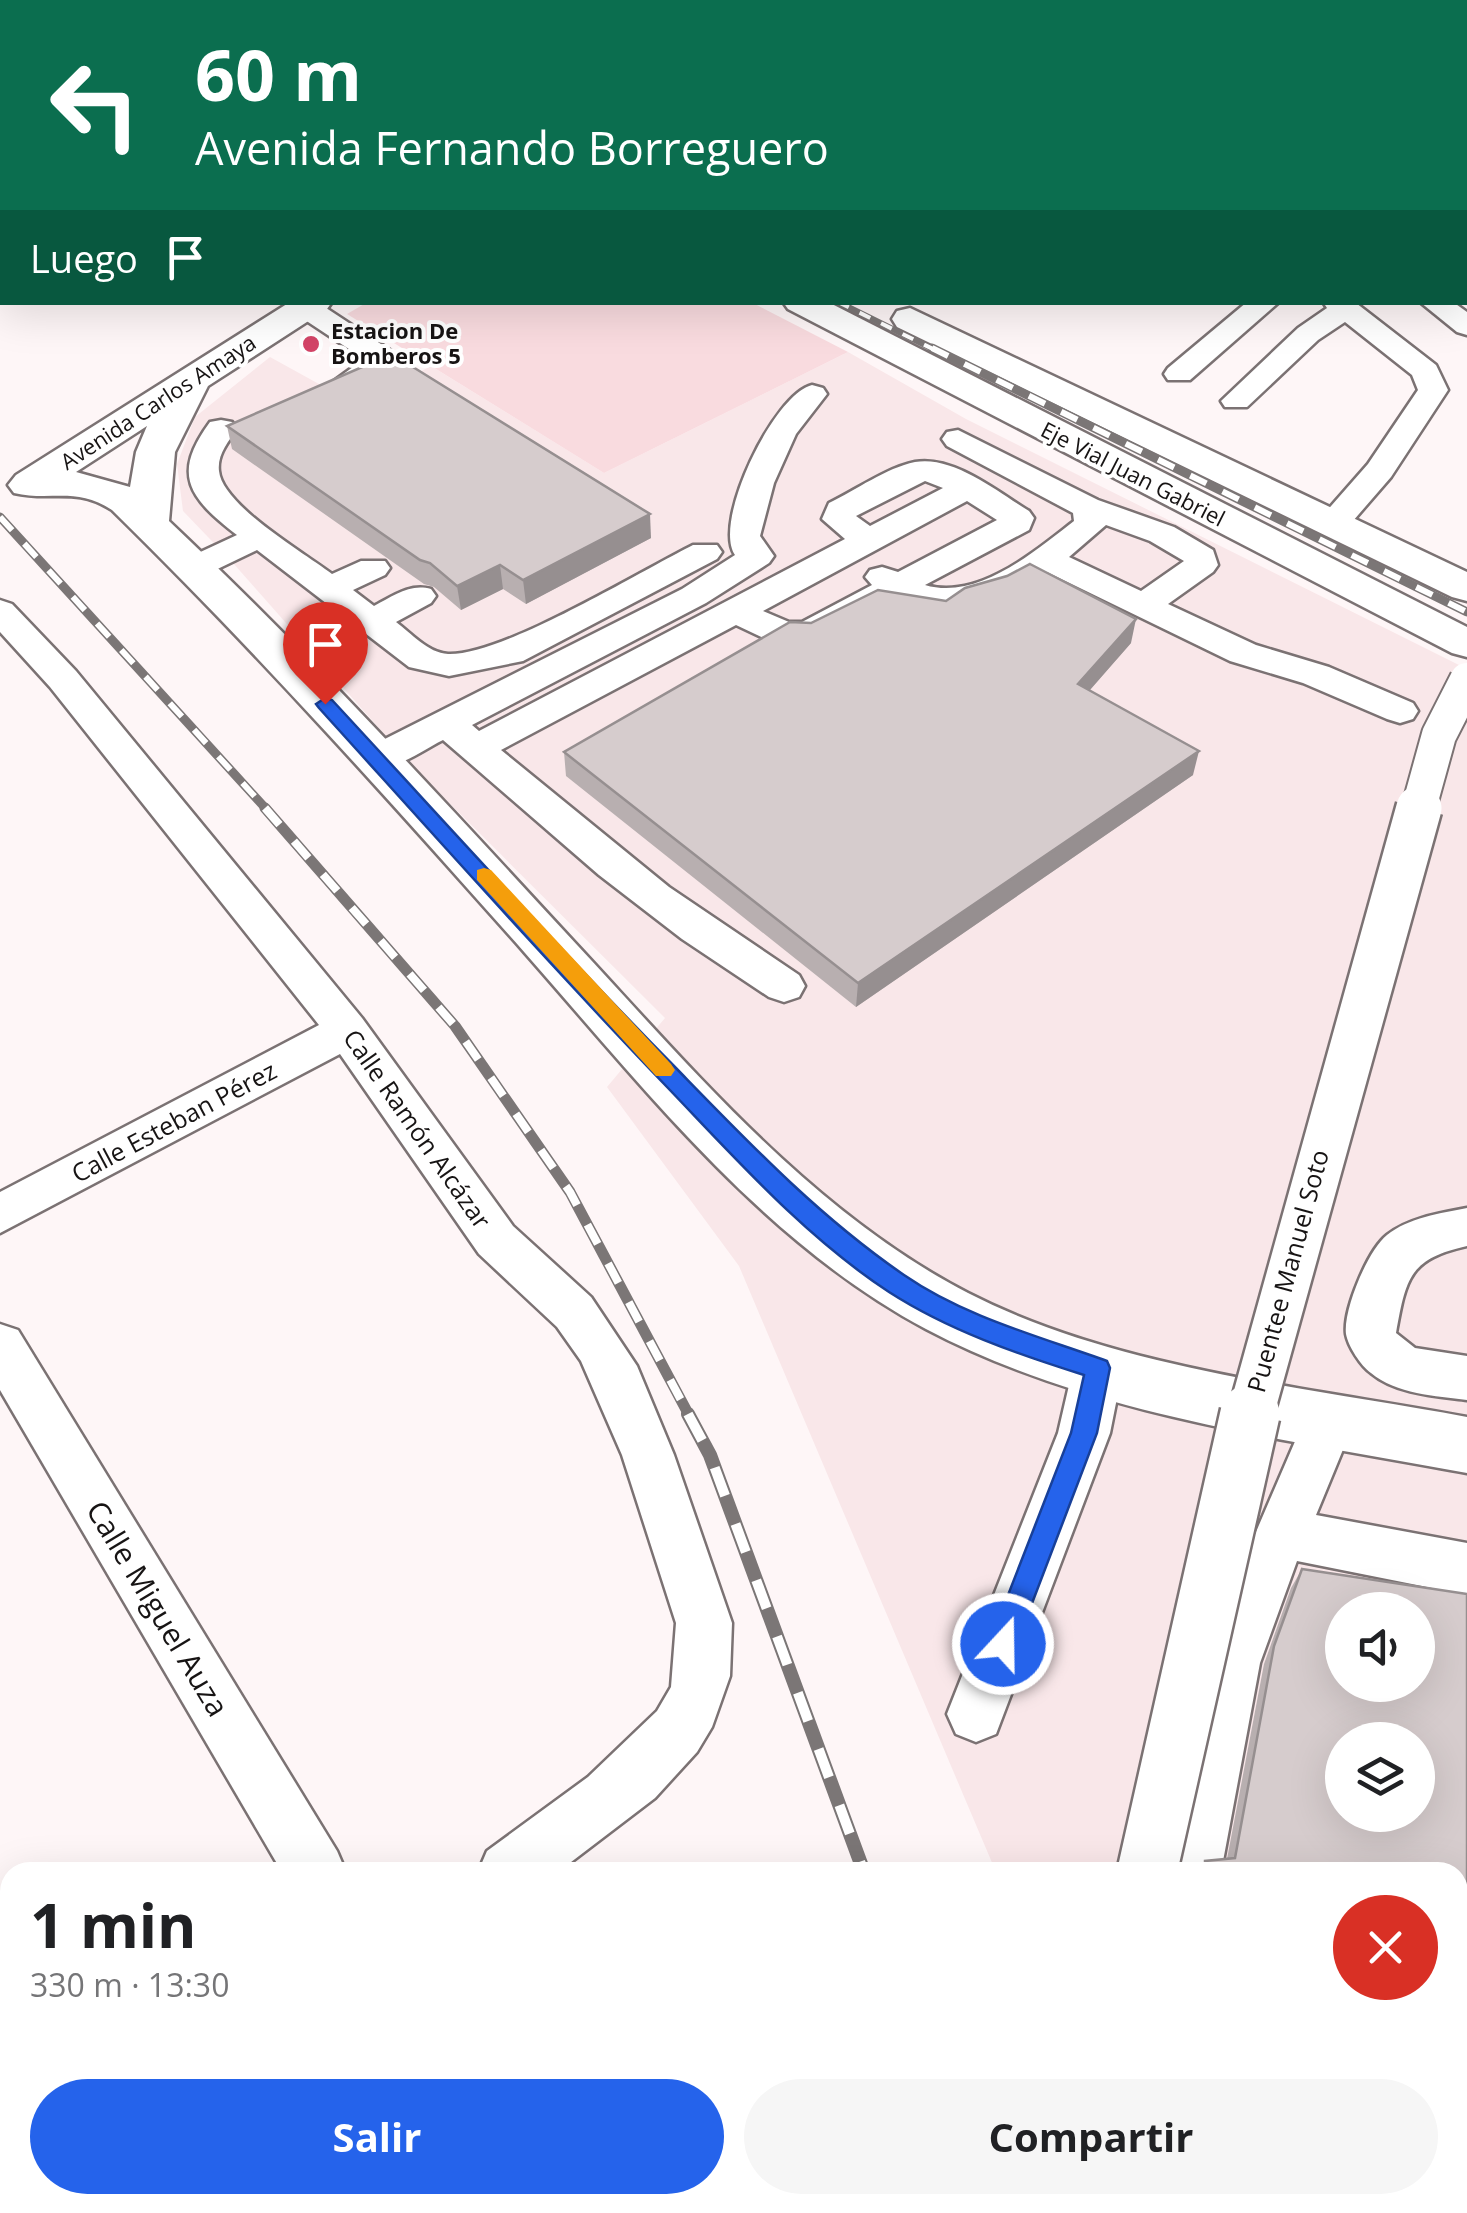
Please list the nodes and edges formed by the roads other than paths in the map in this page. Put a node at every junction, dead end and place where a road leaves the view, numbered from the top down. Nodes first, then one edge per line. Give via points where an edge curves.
1 (311, 305) edge
2 (777, 305) edge
3 (806, 305) edge
4 (882, 305) edge
5 (921, 305) edge
6 (1261, 305) edge
7 (1438, 305) edge
8 (1341, 306) edge
9 (255, 320) edge
10 (1467, 326) edge
11 (198, 362) junction
12 (1180, 374) dead end
13 (346, 382) edge
14 (812, 394) dead end
15 (1236, 401) dead end
16 (127, 425) junction
17 (221, 429) dead end
18 (958, 439) dead end
19 (1136, 474) junction
20 (1253, 484) junction
21 (10, 486) edge
22 (1086, 507) junction
23 (1334, 522) junction
24 (149, 524) junction
25 (259, 537) junction
26 (854, 548) junction
27 (705, 552) dead end
28 (756, 556) junction
29 (1047, 559) junction
30 (192, 568) junction
31 (373, 568) dead end
32 (809, 572) junction
33 (898, 586) junction
34 (1467, 588) edge
35 (328, 589) junction
36 (419, 596) dead end
37 (1146, 603) junction
38 (0, 611) edge
39 (735, 611) junction
40 (371, 621) junction
41 (1467, 644) edge
42 (1467, 680) edge
43 (1400, 711) dead end
44 (446, 722) junction
45 (476, 748) junction
46 (378, 758) junction
47 (784, 986) dead end
48 (347, 1030) junction
49 (0, 1214) edge
50 (1467, 1226) edge
51 (0, 1346) edge
52 (1098, 1368) junction
53 (1467, 1378) edge
54 (1330, 1418) junction
55 (1467, 1445) edge
56 (1282, 1533) junction
57 (1467, 1569) edge
58 (976, 1714) dead end
59 (310, 1862) edge
60 (521, 1862) edge
61 (1149, 1862) edge
62 (1193, 1862) edge

1 - 9 main road, Avenida Carlos Amaya
1 - 13 street via 379,356 377,367
2 - 19 main road via 1042,439
3 - 19 main road, Eje Vial Juan Gabriel
4 - 20 main road, Eje Vial Juan Gabriel
5 - 20 main road via 1168,429
6 - 12 street
7 - 10 street
8 - 15 street
8 - 23 street via 1425,370 1433,390 1380,470
9 - 11 main road, Avenida Carlos Amaya
11 - 16 main road, Avenida Carlos Amaya
11 - 21 main road, Avenida Carlos Amaya
11 - 24 main road via 150,462
14 - 28 street via 781,432 758,483 743,536
16 - 21 main road, Avenida Carlos Amaya
16 - 24 main road via 126,471
17 - 25 street via 204,451 206,488
18 - 22 street
19 - 41 main road, Eje Vial Juan Gabriel
20 - 23 main road, Eje Vial Juan Gabriel
21 - 24 main road via 104,488
22 - 29 street via 1090,525
22 - 37 street via 1201,556 1201,565
23 - 34 main road, Eje Vial Juan Gabriel
24 - 30 main road
25 - 30 street
25 - 35 street
26 - 32 street
26 - 33 street
26 - 33 street via 968,488 1013,514 1017,523
27 - 40 street via 510,653 480,662 448,666 422,659
28 - 32 street
28 - 44 street via 694,596
29 - 33 street via 963,598 927,598
29 - 37 street
30 - 46 main road
31 - 35 street
32 - 39 street
33 - 39 street via 808,633 783,633
35 - 40 street
36 - 40 street
37 - 43 street via 1243,653
38 - 48 street, Calle Ramón Alcázar via 63,679
39 - 45 street
42 - 61 street, Puentee Manuel Soto, bridge via 1439,735 1252,1406
44 - 45 street
44 - 46 street
45 - 47 street via 622,875
46 - 52 main road via 623,1028 820,1223 898,1284 948,1312
48 - 49 street, Calle Esteban Pérez
48 - 60 street, Calle Ramón Alcázar via 478,1218 574,1312 619,1382 704,1623 704,1664 693,1706 666,1746
50 - 53 street via 1431,1233 1395,1252 1382,1275 1371,1334 1388,1360
51 - 59 street, Calle Miguel Auza
52 - 54 main road
52 - 58 street via 1084,1433
54 - 55 main road
54 - 56 street
56 - 57 street
56 - 62 street via 1232,1663

